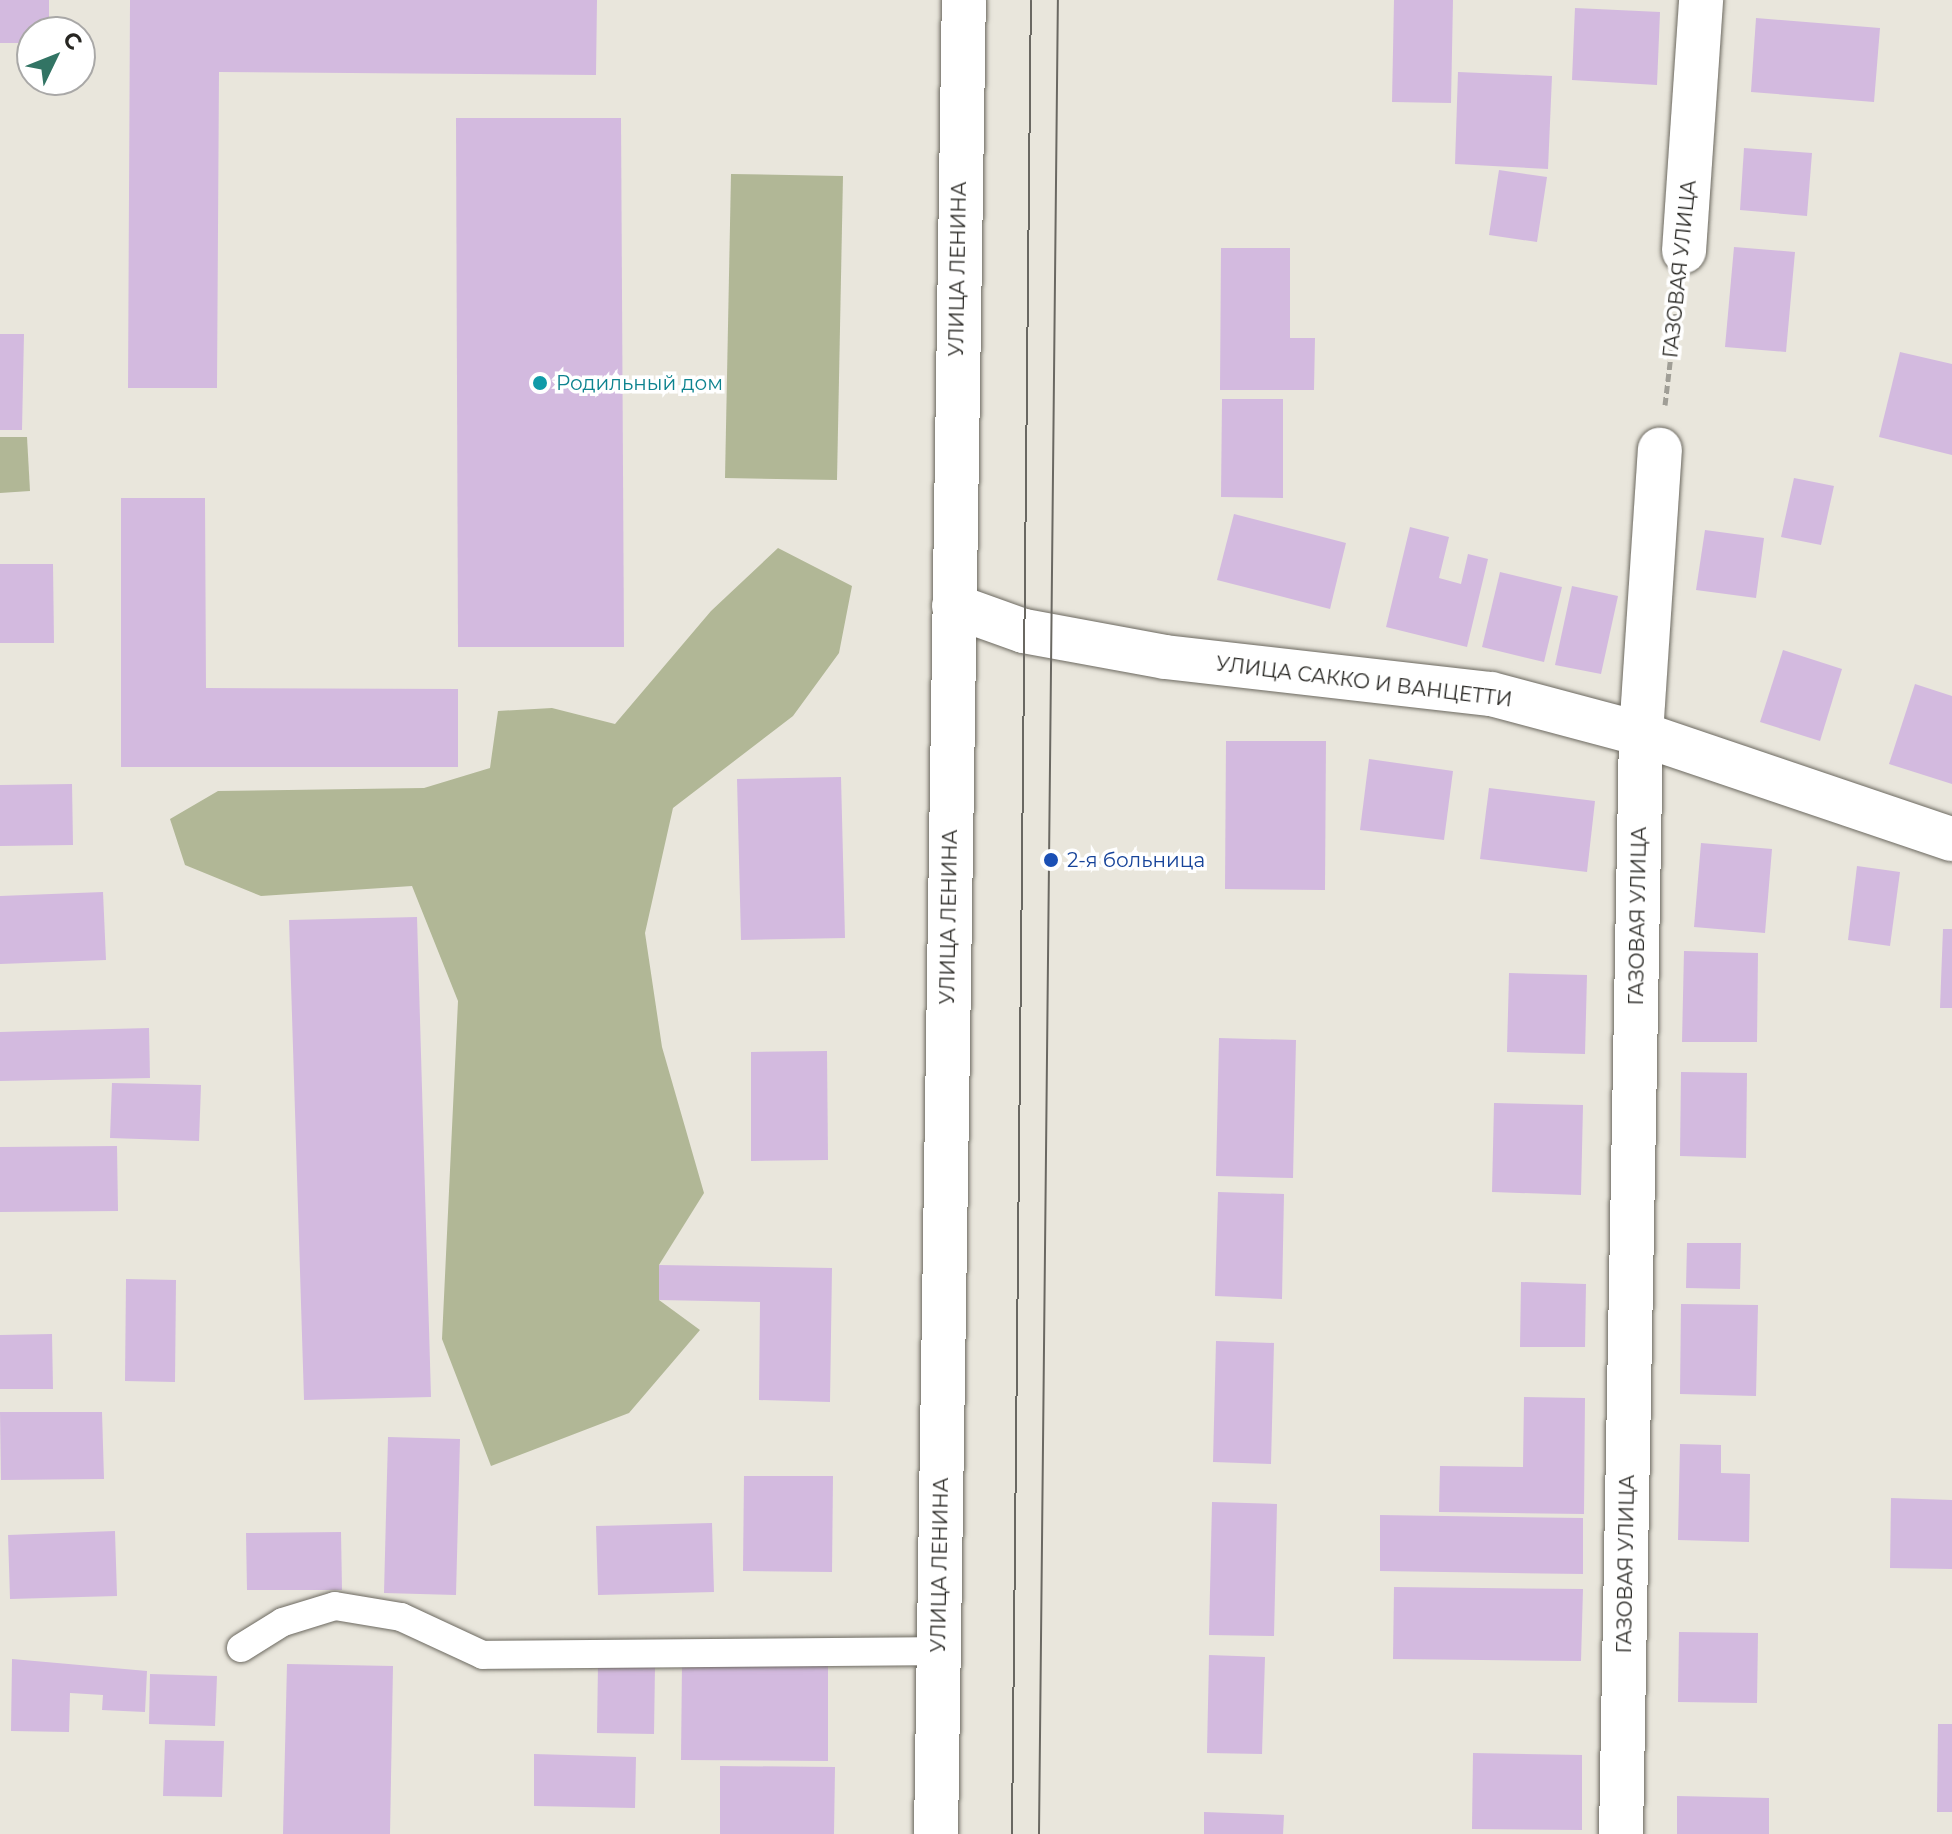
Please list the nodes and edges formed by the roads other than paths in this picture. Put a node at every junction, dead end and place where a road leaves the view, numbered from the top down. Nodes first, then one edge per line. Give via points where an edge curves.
1 (964, 0) edge
2 (1701, 0) edge
3 (1684, 251) road end
4 (1660, 450) road end
5 (954, 606) junction
6 (1641, 734) junction
7 (1952, 839) edge
8 (241, 1648) dead end
9 (939, 1651) junction
10 (936, 1834) edge
11 (1621, 1834) edge

1 - 5 street, УЛИЦА ЛЕНИНА
2 - 3 street, ГАЗОВАЯ УЛИЦА
4 - 6 street, ГАЗОВАЯ УЛИЦА
5 - 6 street, УЛИЦА САККО И ВАНЦЕТТИ via 1024,631 1165,657 1491,694
5 - 9 street, УЛИЦА ЛЕНИНА
6 - 7 street, УЛИЦА САККО И ВАНЦЕТТИ
6 - 11 street, ГАЗОВАЯ УЛИЦА
8 - 9 lane via 283,1622 335,1606 401,1617 483,1655
9 - 10 street, УЛИЦА ЛЕНИНА

